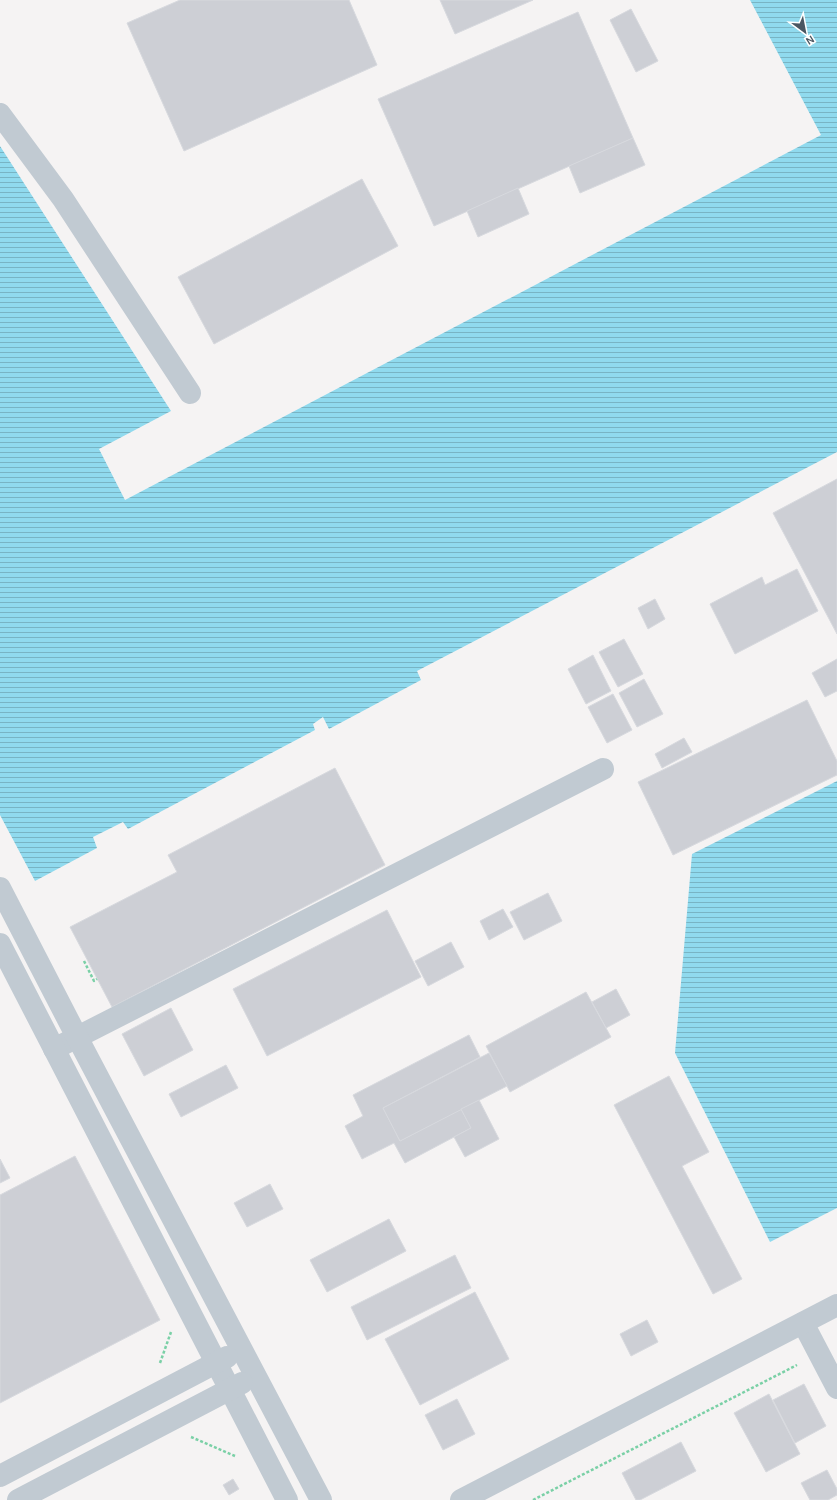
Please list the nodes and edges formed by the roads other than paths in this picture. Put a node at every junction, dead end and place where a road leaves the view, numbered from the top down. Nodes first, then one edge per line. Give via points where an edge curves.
1 (0, 114) edge
2 (190, 393) dead end
3 (603, 769) dead end
4 (0, 888) edge
5 (0, 944) edge
6 (77, 1037) junction
7 (54, 1049) junction
8 (837, 1305) edge
9 (802, 1323) junction
10 (241, 1349) junction
11 (216, 1363) junction
12 (255, 1376) junction
13 (837, 1388) edge
14 (230, 1390) junction
15 (0, 1476) edge
16 (18, 1500) edge
17 (286, 1500) edge
18 (321, 1500) edge
19 (461, 1500) edge

1 - 2 street via 63,199
3 - 6 street
4 - 6 street
5 - 7 street
6 - 7 street
6 - 10 street
7 - 11 street
8 - 9 street
9 - 13 street
9 - 19 street
10 - 11 street
10 - 12 street
11 - 14 street
11 - 15 street
12 - 14 street
12 - 18 street
14 - 16 street
14 - 17 street

